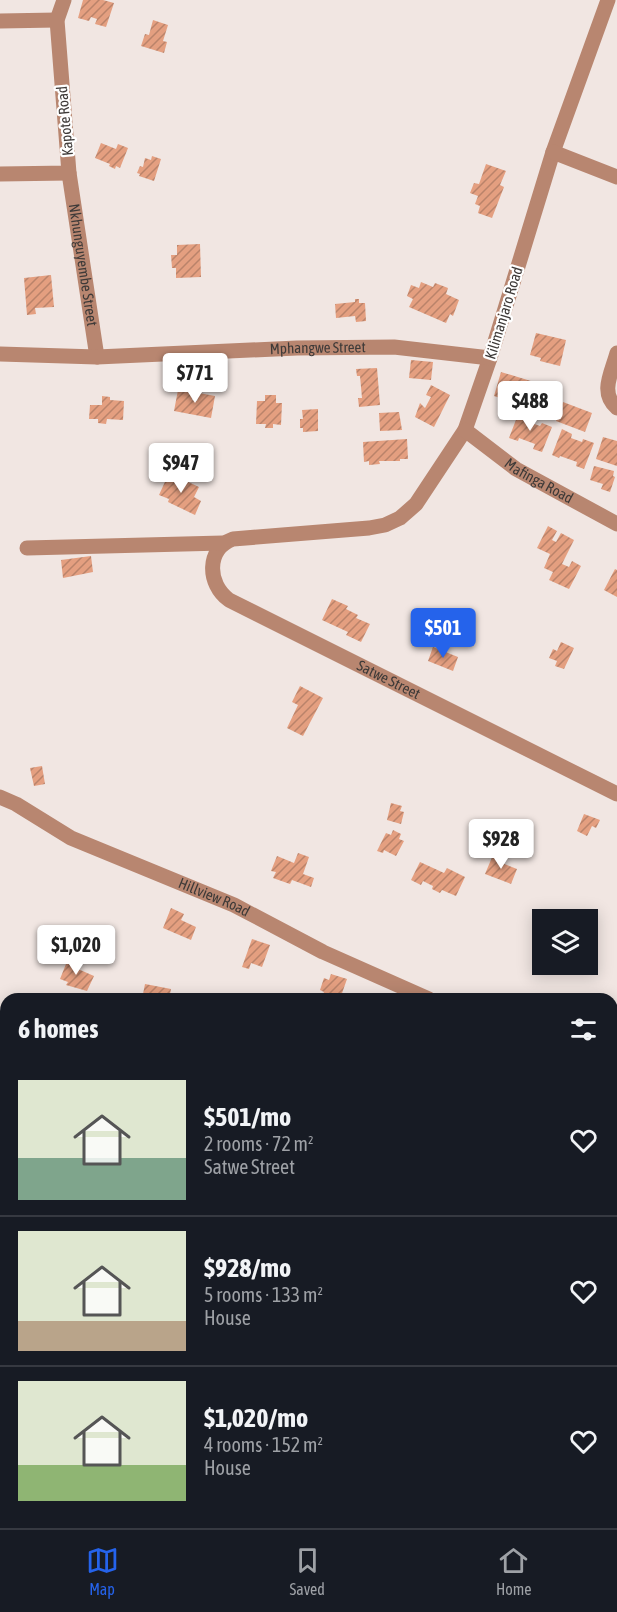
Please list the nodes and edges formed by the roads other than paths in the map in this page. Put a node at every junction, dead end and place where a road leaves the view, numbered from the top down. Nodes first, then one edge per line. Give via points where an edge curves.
1 (64, 0) edge
2 (608, 0) edge
3 (57, 20) junction
4 (0, 21) edge
5 (553, 152) junction
6 (69, 173) junction
7 (0, 174) edge
8 (617, 177) edge
9 (617, 353) edge
10 (0, 354) edge
11 (97, 357) junction
12 (490, 358) junction
13 (617, 408) edge
14 (465, 430) junction
15 (617, 524) edge
16 (228, 541) junction
17 (27, 548) dead end
18 (617, 794) edge
19 (0, 797) edge
20 (415, 993) edge

1 - 3 street, Kapote Road
2 - 5 street, Kilimanjaro Road
3 - 4 street
3 - 6 street, Kapote Road
5 - 8 street
5 - 12 street, Kilimanjaro Road
6 - 7 street, Kapote Road
6 - 11 street, Nkhunguyembe Street
9 - 13 street via 606,391
10 - 11 street, Mphangwe Street
11 - 12 street, Mphangwe Street via 394,347
12 - 14 street, Kilimanjaro Road
14 - 15 street, Mafinga Road via 516,469
14 - 16 street, Kilimanjaro Road via 416,504 386,525
16 - 17 street, Kilimanjaro Road
16 - 18 street, Satwe Street via 216,551 213,565 215,585 229,600
19 - 20 street, Hillview Road via 71,838 234,905 323,952

